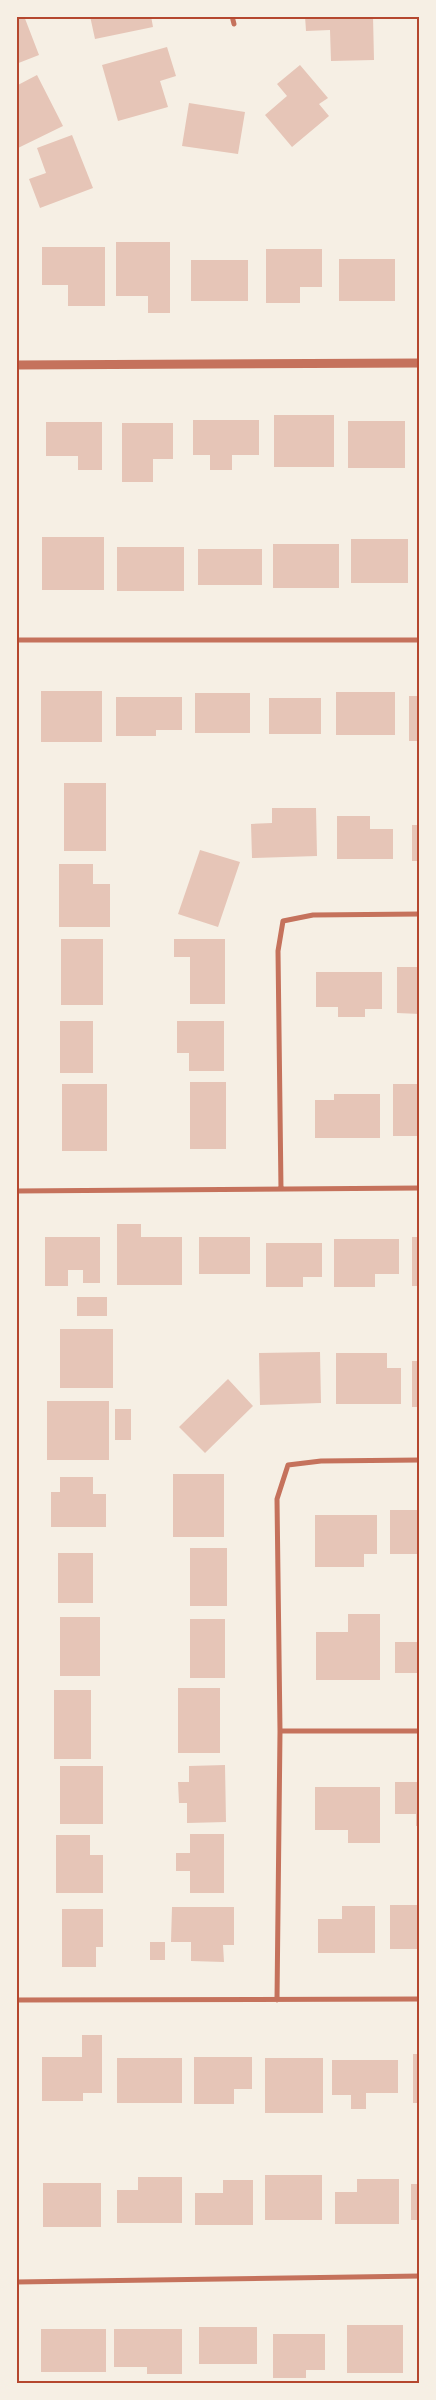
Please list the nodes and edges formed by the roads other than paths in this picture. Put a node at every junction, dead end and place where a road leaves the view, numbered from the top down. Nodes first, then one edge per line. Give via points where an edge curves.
1 (232, 16) edge
2 (234, 24) dead end
3 (420, 363) edge
4 (16, 365) edge
5 (16, 640) edge
6 (420, 640) edge
7 (420, 914) edge
8 (420, 1188) edge
9 (281, 1190) junction
10 (16, 1191) edge
11 (420, 1460) edge
12 (280, 1731) junction
13 (420, 1731) edge
14 (420, 1999) edge
15 (16, 2000) edge
16 (277, 2000) junction
17 (420, 2276) edge
18 (16, 2282) edge

1 - 2 street
3 - 4 street
5 - 6 street
7 - 9 street via 313,915 283,921 278,951
8 - 9 street
9 - 10 street
11 - 12 street via 321,1461 288,1465 277,1499
12 - 13 street
12 - 16 street
14 - 16 street
15 - 16 street
17 - 18 street

